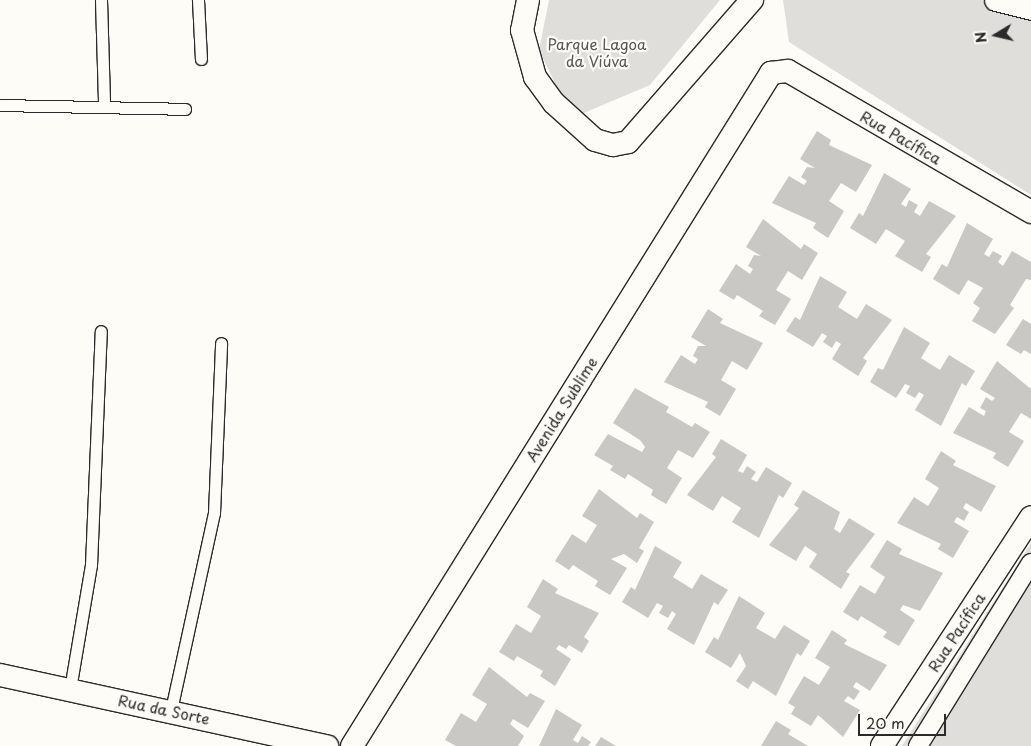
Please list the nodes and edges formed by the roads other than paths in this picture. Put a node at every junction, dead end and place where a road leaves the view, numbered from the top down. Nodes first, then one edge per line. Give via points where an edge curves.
1 (101, 0) edge
2 (198, 0) edge
3 (528, 0) edge
4 (752, 0) edge
5 (996, 0) edge
6 (1031, 9) edge
7 (201, 59) dead end
8 (770, 73) joint
9 (104, 104) junction
10 (0, 105) edge
11 (185, 109) dead end
12 (1031, 212) edge
13 (101, 331) dead end
14 (221, 343) dead end
15 (1031, 517) edge
16 (1031, 563) edge
17 (0, 675) edge
18 (70, 689) junction
19 (171, 710) junction
20 (327, 746) edge
21 (352, 746) edge
22 (882, 746) edge
23 (918, 746) edge

1 - 9 lane
2 - 7 lane
3 - 4 street via 522,30 535,77 554,103 595,140 613,145 628,142
5 - 6 street
8 - 12 street, Rua Pacífica via 788,71
8 - 21 street, Avenida Sublime
9 - 10 lane
9 - 11 lane
13 - 18 lane via 91,565
14 - 19 lane via 214,513
15 - 22 street, Rua Pacífica
16 - 23 street
17 - 18 street, Rua da Sorte
18 - 19 street, Rua da Sorte
19 - 20 street, Rua da Sorte

